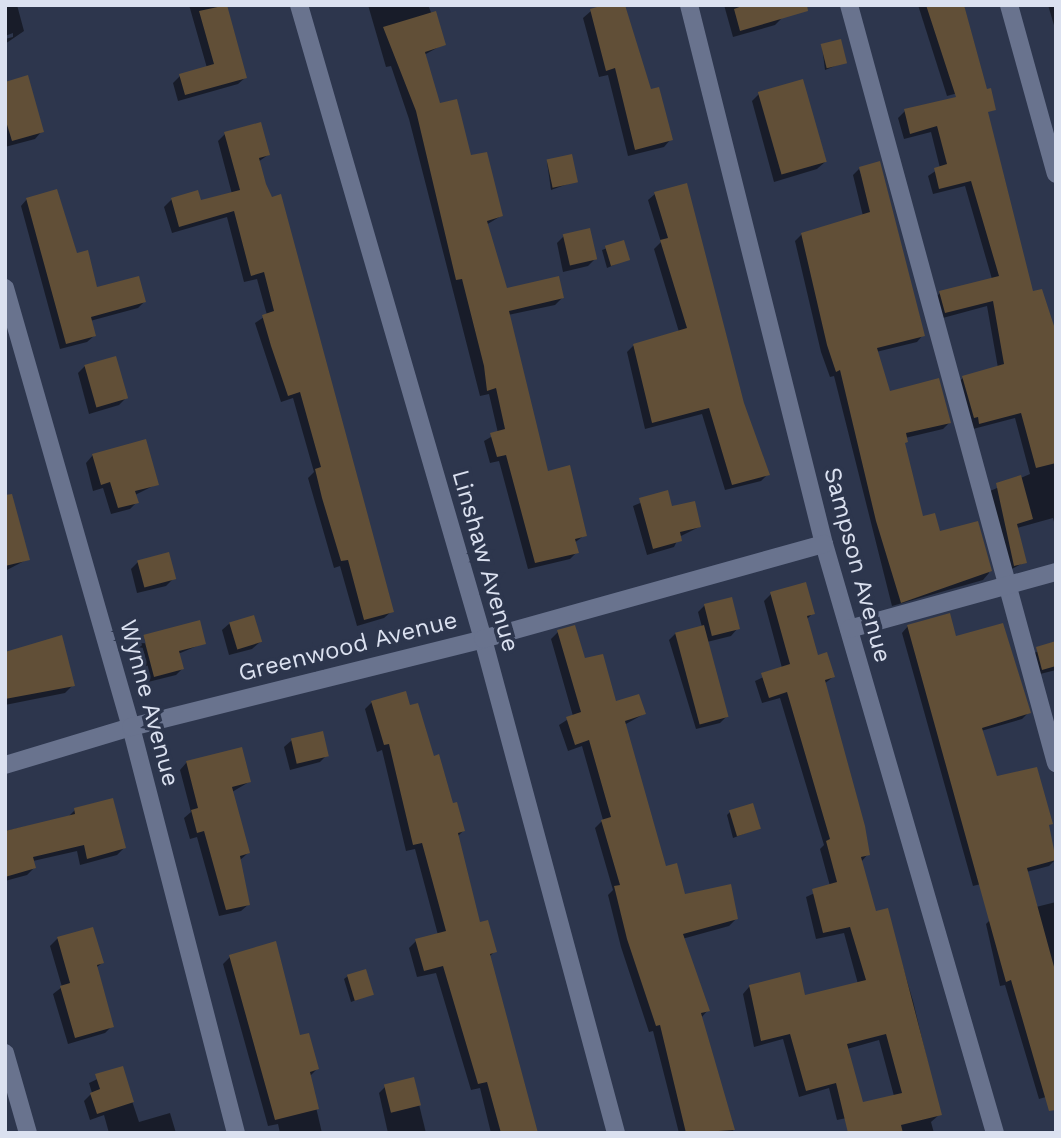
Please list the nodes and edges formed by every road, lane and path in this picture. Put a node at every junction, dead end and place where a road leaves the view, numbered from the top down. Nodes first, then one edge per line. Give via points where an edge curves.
1 (299, 5) edge
2 (689, 5) edge
3 (849, 5) edge
4 (1009, 5) edge
5 (1056, 174) edge
6 (5, 288) edge
7 (824, 544) junction
8 (1056, 572) edge
9 (1007, 585) junction
10 (849, 629) junction
11 (483, 639) junction
12 (131, 727) junction
13 (1056, 763) edge
14 (5, 765) edge
15 (5, 1052) edge
16 (28, 1133) edge
17 (236, 1133) edge
18 (616, 1133) edge
19 (995, 1133) edge

1 - 11 street, Linshaw Avenue
2 - 7 street, Sampson Avenue
3 - 9 street
4 - 5 street
6 - 12 street, Wynne Avenue
7 - 10 street, Sampson Avenue
7 - 11 street, Greenwood Avenue
8 - 9 street
9 - 10 street
9 - 13 street
10 - 19 street, Sampson Avenue
11 - 12 street, Greenwood Avenue
11 - 18 street, Linshaw Avenue
12 - 14 street, Greenwood Avenue
12 - 17 street, Wynne Avenue
15 - 16 street

